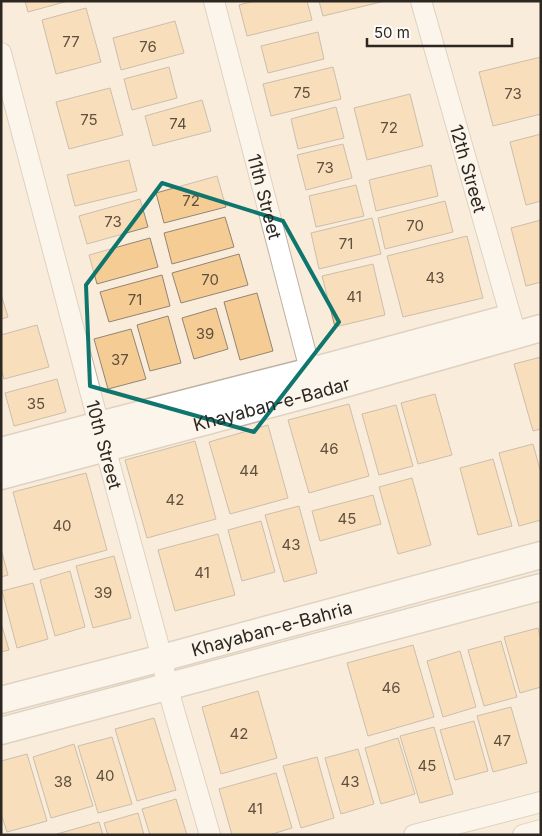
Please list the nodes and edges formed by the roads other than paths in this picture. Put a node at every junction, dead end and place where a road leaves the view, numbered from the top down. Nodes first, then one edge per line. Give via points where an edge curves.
1 (214, 1) edge
2 (420, 1) edge
3 (1, 53) edge
4 (541, 310) edge
5 (523, 327) edge
6 (313, 382) junction
7 (102, 437) junction
8 (1, 451) edge
9 (1, 476) edge
10 (541, 555) edge
11 (541, 587) edge
12 (162, 658) junction
13 (167, 686) junction
14 (1, 700) edge
15 (1, 731) edge
16 (541, 802) edge
17 (541, 830) edge
18 (425, 833) edge
19 (210, 835) edge
20 (523, 835) edge

1 - 6 street, 11th Street
2 - 5 street, 12th Street
3 - 7 street, 10th Street
4 - 5 main road, Khayaban-e-Badar
5 - 6 main road, Khayaban-e-Badar
6 - 7 main road, Khayaban-e-Badar
7 - 8 main road, Khayaban-e-Badar
7 - 9 main road, Khayaban-e-Badar
7 - 12 street, 10th Street
10 - 12 main road, Khayaban-e-Bahria
11 - 13 main road, Khayaban-e-Bahria
12 - 13 street, 10th Street
12 - 14 main road, Khayaban-e-Bahria
13 - 15 main road, Khayaban-e-Bahria
13 - 19 street, 10th Street
16 - 18 street
17 - 20 street

